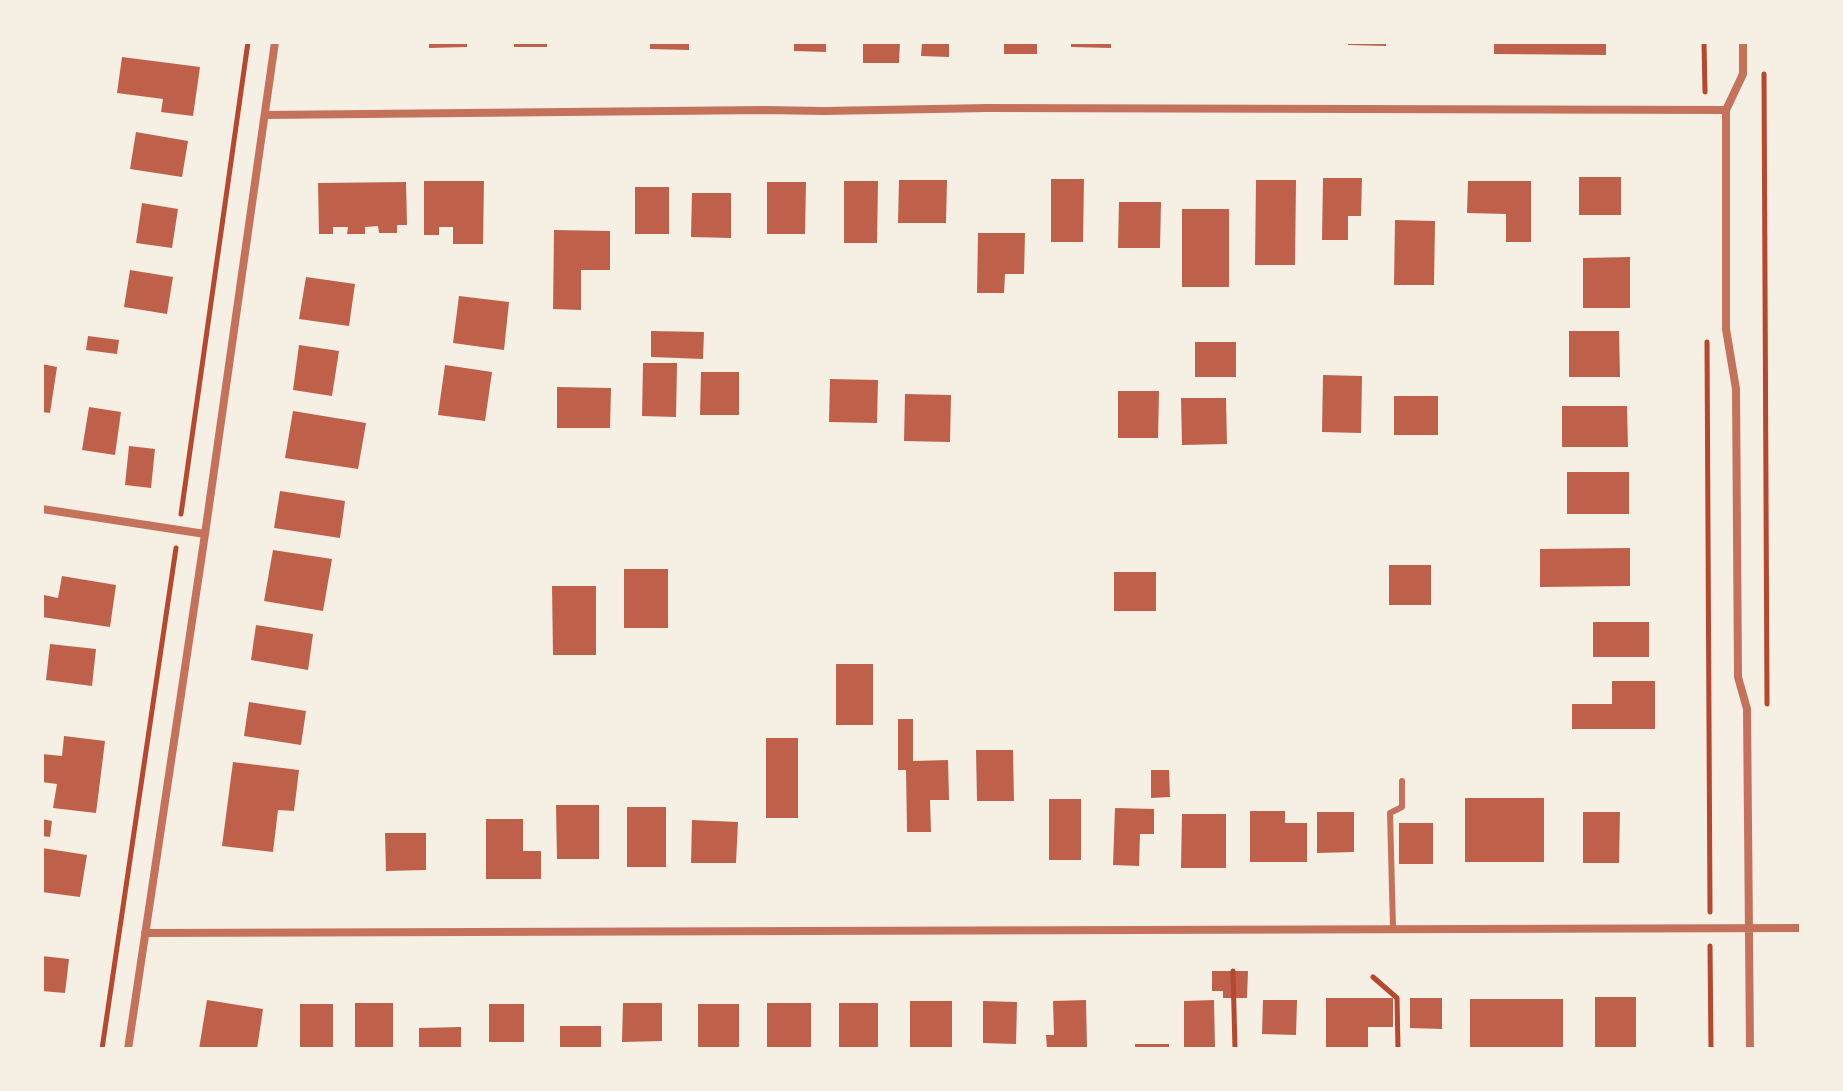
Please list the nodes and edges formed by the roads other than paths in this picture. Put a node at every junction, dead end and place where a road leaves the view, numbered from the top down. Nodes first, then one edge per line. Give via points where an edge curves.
1 (275, 42) edge
2 (1743, 42) edge
3 (1726, 110) junction
4 (265, 115) junction
5 (42, 509) edge
6 (205, 534) junction
7 (1402, 781) dead end
8 (1750, 927) junction
9 (1393, 928) junction
10 (1801, 928) edge
11 (145, 933) junction
12 (128, 1049) edge
13 (1750, 1049) edge

1 - 4 street
2 - 3 street via 1743,74
3 - 4 street via 974,108
3 - 8 street via 1726,329 1736,389 1738,677 1747,709
4 - 6 street
5 - 6 street
6 - 11 street
7 - 9 lane via 1402,807 1390,813
8 - 9 street
8 - 10 street
8 - 13 street
9 - 11 street
11 - 12 street

